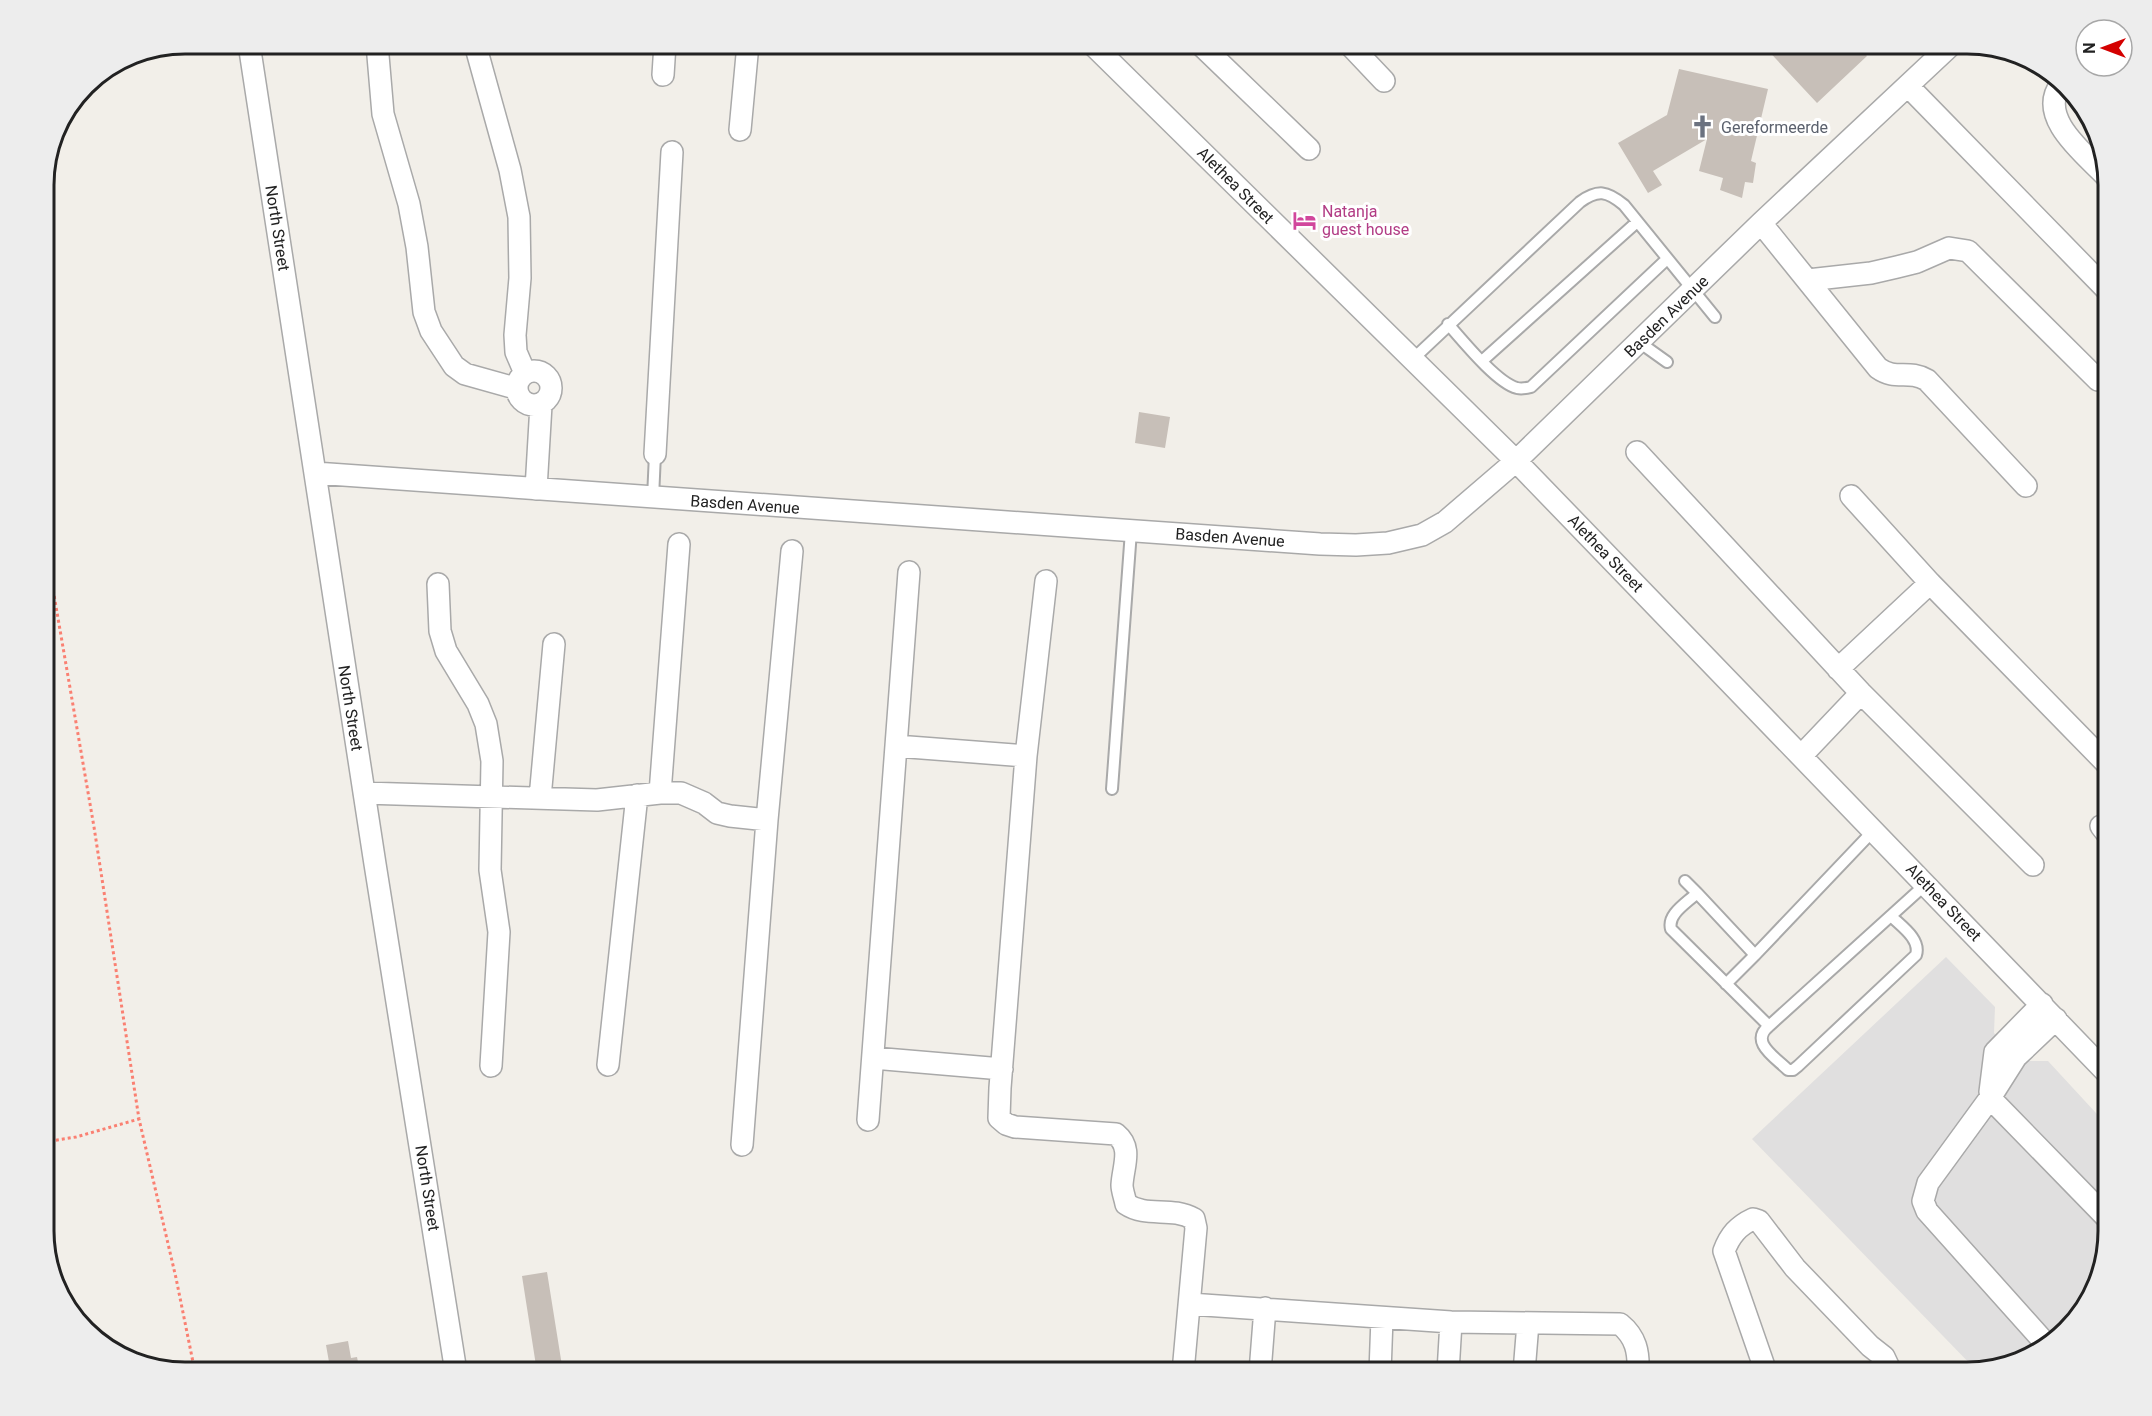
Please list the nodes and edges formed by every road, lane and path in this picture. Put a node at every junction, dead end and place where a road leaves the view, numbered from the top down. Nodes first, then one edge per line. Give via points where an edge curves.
1 (251, 54) edge
2 (378, 54) edge
3 (478, 54) edge
4 (664, 54) edge
5 (747, 54) edge
6 (1102, 54) edge
7 (1210, 54) edge
8 (1358, 54) edge
9 (1942, 54) edge
10 (663, 75) dead end
11 (1384, 81) dead end
12 (1908, 86) junction
13 (2058, 91) edge
14 (740, 130) dead end
15 (1309, 149) dead end
16 (672, 152) dead end
17 (2097, 166) edge
18 (1637, 222) junction
19 (1761, 223) junction
20 (1667, 259) junction
21 (1808, 280) junction
22 (2098, 280) edge
23 (1693, 291) junction
24 (1715, 317) dead end
25 (1448, 324) junction
26 (1639, 342) junction
27 (1413, 359) junction
28 (1482, 361) junction
29 (1667, 362) dead end
30 (2098, 380) dead end
31 (527, 393) junction
32 (1637, 452) dead end
33 (655, 454) joint
34 (1516, 461) junction
35 (315, 473) junction
36 (2026, 486) dead end
37 (529, 489) junction
38 (1851, 496) dead end
39 (653, 498) junction
40 (1131, 531) junction
41 (679, 544) dead end
42 (792, 550) dead end
43 (909, 572) dead end
44 (1046, 581) dead end
45 (1930, 583) junction
46 (438, 584) dead end
47 (54, 595) edge
48 (554, 644) dead end
49 (1838, 669) junction
50 (1861, 693) junction
51 (896, 746) junction
52 (1802, 754) junction
53 (2098, 754) edge
54 (1026, 756) junction
55 (1112, 789) dead end
56 (364, 793) junction
57 (660, 793) junction
58 (637, 795) junction
59 (491, 797) junction
60 (540, 798) junction
61 (766, 820) junction
62 (1874, 830) junction
63 (2033, 865) dead end
64 (1685, 881) dead end
65 (1926, 884) junction
66 (1697, 893) junction
67 (1891, 916) junction
68 (1755, 955) junction
69 (1726, 984) junction
70 (2049, 1011) junction
71 (1769, 1026) junction
72 (873, 1058) junction
73 (2098, 1062) edge
74 (608, 1065) dead end
75 (491, 1066) dead end
76 (1002, 1069) junction
77 (1990, 1098) junction
78 (139, 1119) junction
79 (868, 1120) dead end
80 (54, 1140) edge
81 (742, 1144) dead end
82 (2098, 1208) edge
83 (1190, 1304) junction
84 (1265, 1308) junction
85 (1382, 1318) junction
86 (1451, 1322) junction
87 (1528, 1323) junction
88 (2041, 1339) edge
89 (193, 1362) edge
90 (454, 1362) edge
91 (1184, 1362) edge
92 (1261, 1362) edge
93 (1380, 1362) edge
94 (1449, 1362) edge
95 (1525, 1362) edge
96 (1638, 1362) edge
97 (1763, 1362) edge
98 (1886, 1362) edge

1 - 35 street, North Street
2 - 31 street via 383,114 409,204 424,312 431,331 454,366 465,374
3 - 31 street via 519,217 520,278 514,335
4 - 10 street
5 - 14 street
6 - 27 street, Alethea Street
7 - 15 street
8 - 11 street
9 - 12 street, Basden Avenue
12 - 19 street, Basden Avenue
12 - 22 street
13 - 17 street via 2052,103 2056,118
16 - 33 street
18 - 20 lane
18 - 25 lane via 1613,196 1589,195
18 - 28 lane
19 - 21 street
19 - 23 street, Basden Avenue
20 - 23 lane
20 - 28 lane via 1531,387 1507,384
21 - 30 street via 1871,273 1917,262 1949,248 1968,251
21 - 36 street via 1878,368 1885,374 1917,374 1927,380
23 - 24 lane
23 - 26 street, Basden Avenue
25 - 27 lane
25 - 28 lane
26 - 29 lane
26 - 34 street, Basden Avenue
27 - 34 street, Alethea Street
31 - 37 street
32 - 49 street
33 - 39 lane
34 - 40 street, Basden Avenue via 1445,522 1422,535 1388,543 1320,544
34 - 52 street, Alethea Street
35 - 37 street, Basden Avenue
35 - 56 street, North Street
37 - 39 street, Basden Avenue
38 - 45 street
39 - 40 street, Basden Avenue
40 - 55 lane
41 - 57 street
42 - 61 street
43 - 51 street
44 - 54 street
45 - 49 street
45 - 53 street
46 - 59 street via 440,631 446,651 486,724 492,761
47 - 78 path
48 - 60 street
49 - 50 street
50 - 52 street
50 - 63 street
51 - 54 street
51 - 72 street
52 - 62 street, Alethea Street
54 - 76 street
56 - 59 street
56 - 90 street, North Street
57 - 58 street
57 - 61 street via 681,793 723,815
58 - 60 street via 597,800
58 - 74 street
59 - 60 street
59 - 75 street via 490,870 499,932
61 - 81 street
62 - 65 street, Alethea Street
62 - 68 lane
64 - 66 lane
65 - 67 lane
65 - 70 street, Alethea Street
66 - 68 lane
66 - 69 lane via 1671,917 1671,929
67 - 71 lane
67 - 71 lane via 1916,941 1916,955 1793,1070 1788,1070 1761,1044 1760,1037
68 - 69 lane
69 - 71 lane
70 - 73 street, Alethea Street
70 - 77 street
72 - 76 street
72 - 79 street
76 - 83 street via 999,1118 1006,1124 1116,1134 1126,1150 1122,1187 1126,1204 1136,1210 1178,1212 1194,1219
77 - 82 street
77 - 88 street via 1928,1183 1923,1201 1927,1211
78 - 80 path
78 - 89 path
83 - 84 street
83 - 91 street
84 - 85 street
84 - 92 street
85 - 86 street
85 - 93 street
86 - 87 street
86 - 94 street
87 - 95 street
87 - 96 street via 1620,1324 1629,1331 1637,1347
97 - 98 street via 1724,1251 1737,1229 1753,1220 1759,1221 1795,1268

